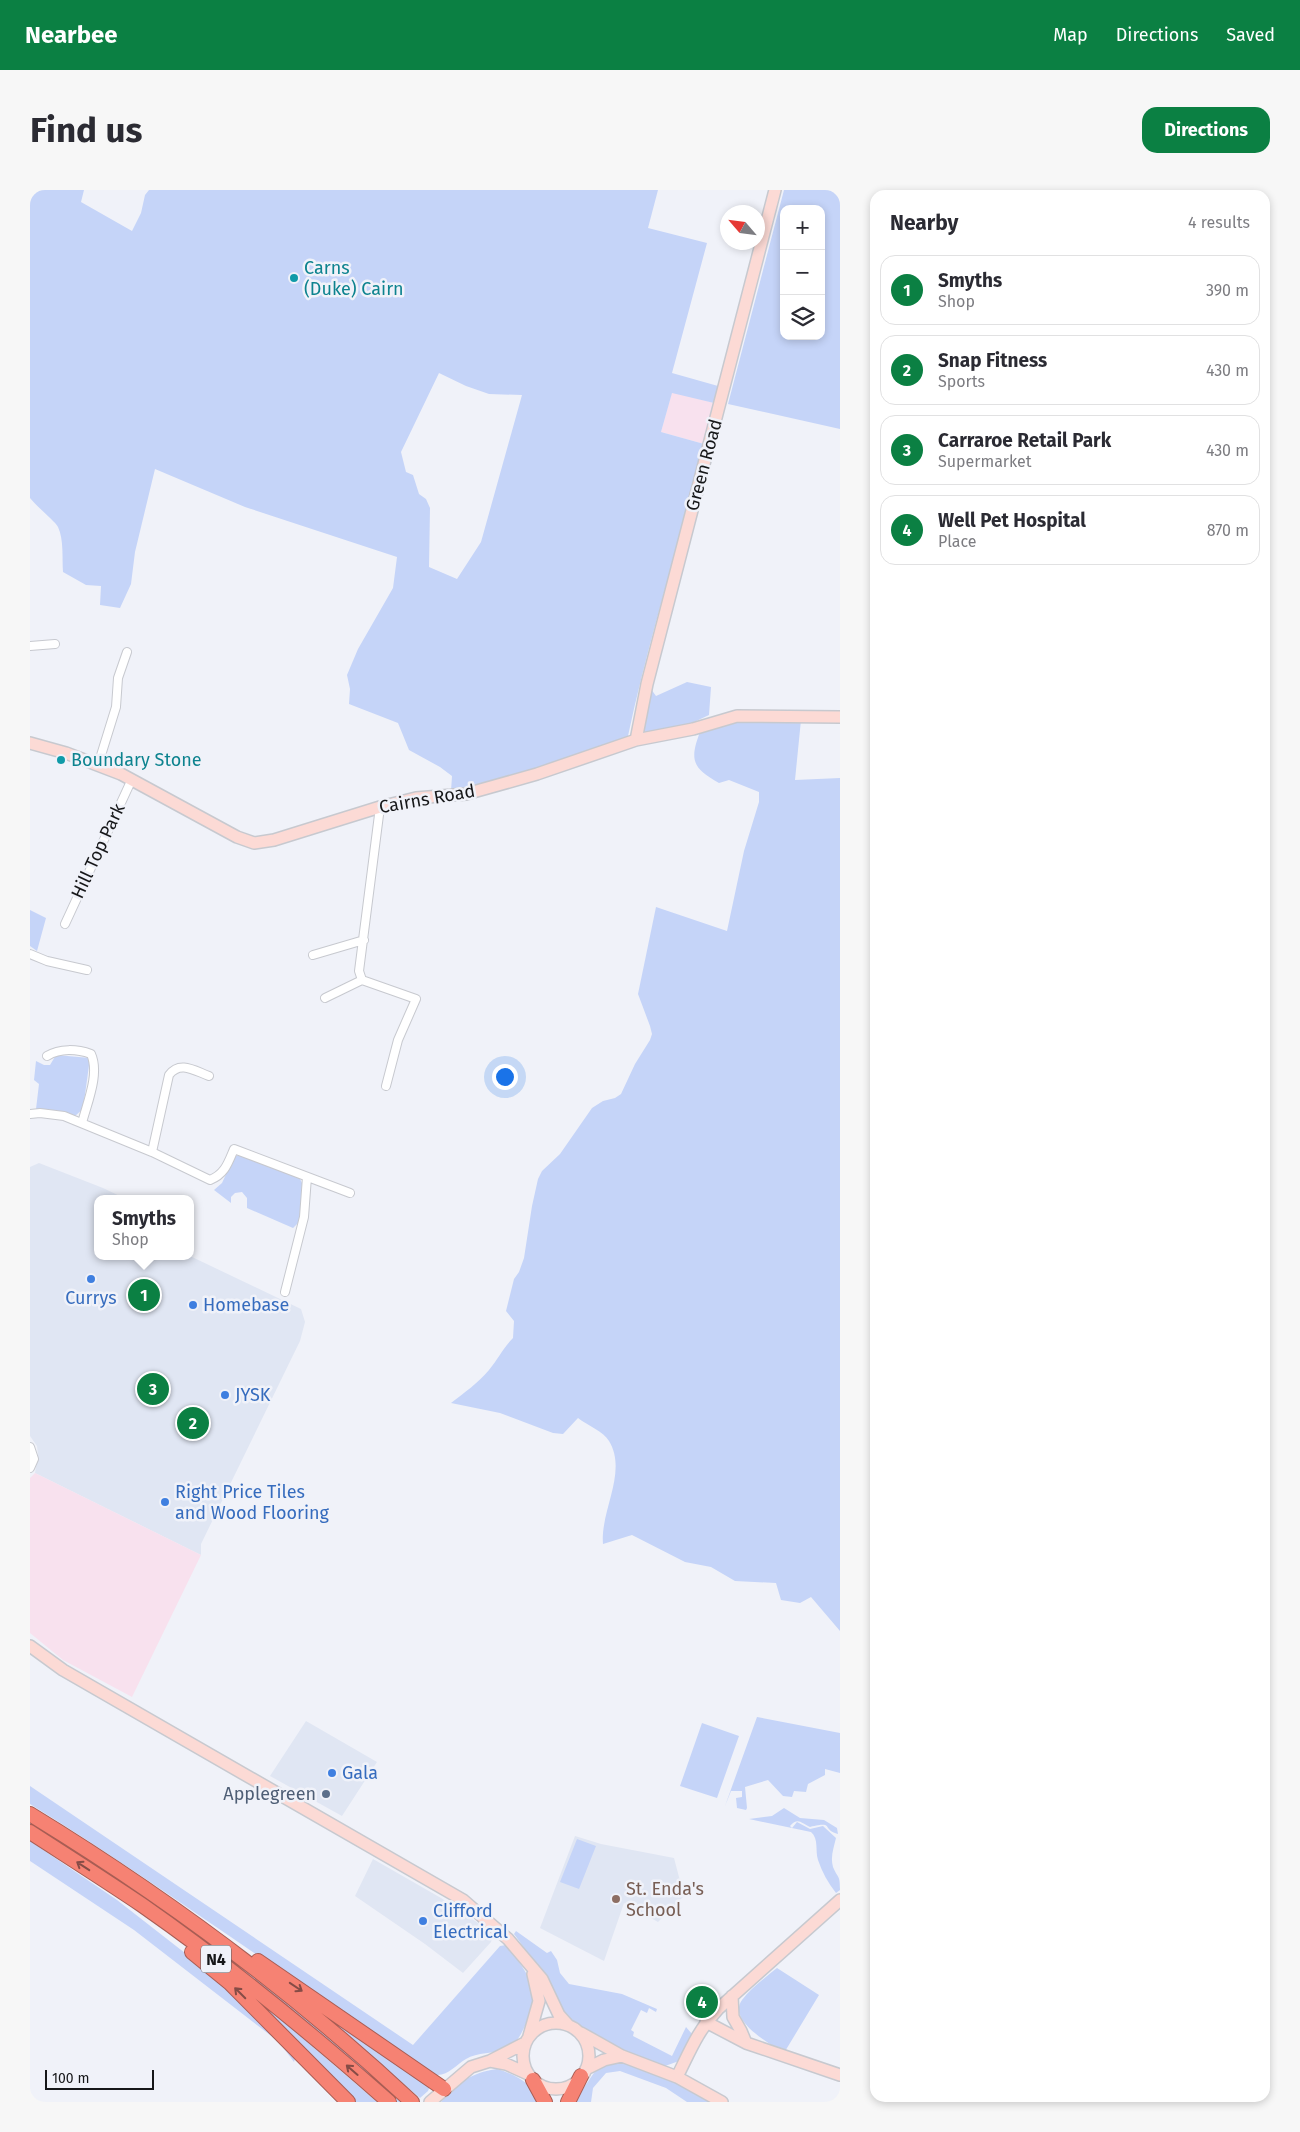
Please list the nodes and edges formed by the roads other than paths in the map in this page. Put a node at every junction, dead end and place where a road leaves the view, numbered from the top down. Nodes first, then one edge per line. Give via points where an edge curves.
1 (775, 190) edge
2 (55, 644) dead end
3 (30, 646) edge
4 (127, 652) dead end
5 (840, 716) edge
6 (636, 740) junction
7 (30, 743) edge
8 (98, 765) junction
9 (132, 779) junction
10 (380, 807) junction
11 (65, 924) dead end
12 (364, 940) junction
13 (30, 954) edge
14 (313, 955) dead end
15 (87, 970) dead end
16 (362, 980) junction
17 (325, 998) dead end
18 (47, 1056) dead end
19 (209, 1076) dead end
20 (386, 1086) dead end
21 (30, 1114) edge
22 (82, 1123) junction
23 (152, 1152) junction
24 (307, 1176) junction
25 (350, 1193) dead end
26 (285, 1292) dead end
27 (30, 1447) edge
28 (30, 1468) edge
29 (30, 1646) edge
30 (30, 1814) edge
31 (30, 1832) edge
32 (124, 1874) junction
33 (100, 1877) junction
34 (840, 1900) edge
35 (529, 1966) junction
36 (732, 1996) junction
37 (706, 2022) junction
38 (572, 2027) junction
39 (527, 2040) junction
40 (746, 2044) junction
41 (622, 2056) junction
42 (490, 2061) junction
43 (584, 2072) junction
44 (840, 2075) edge
45 (531, 2077) junction
46 (677, 2077) junction
47 (441, 2091) junction
48 (348, 2102) edge
49 (389, 2102) edge
50 (412, 2102) edge
51 (430, 2102) edge
52 (545, 2102) edge
53 (568, 2102) edge
54 (722, 2102) edge

1 - 6 street, Green Road via 652,666
2 - 3 street
4 - 8 street via 118,678 116,707
5 - 6 street, Cairns Road via 737,716
6 - 10 street, Cairns Road via 466,794 416,798
7 - 8 street, Cairns Road
8 - 9 street, Cairns Road
9 - 10 street, Cairns Road via 237,838 254,843 274,840
9 - 11 street, Hill Top Park
10 - 12 street
12 - 14 street
12 - 16 street
13 - 15 street
16 - 17 street
16 - 20 street via 416,999 398,1040
18 - 22 street via 57,1050 91,1054 93,1075
19 - 23 street via 186,1067 173,1069
21 - 22 street via 64,1116
22 - 23 street
23 - 24 street via 210,1180 220,1176 234,1149
24 - 25 street
24 - 26 street via 304,1217
27 - 28 street via 34,1459
29 - 35 street via 63,1670 464,1900 508,1939
30 - 32 highway, N4
33 -> 31 highway, N4
32 -> 47 highway, N4 via 185,1909
32 - 50 highway, N4 via 280,1989
48 -> 33 highway, N4 via 230,1983
49 -> 33 highway, N4 via 240,1977
34 - 36 street
35 - 38 street via 542,1978 559,2015
35 - 39 street via 540,2001
36 - 37 street
36 - 40 street via 733,2017
37 - 40 street
37 - 46 street via 695,2037
38 - 39 street via 551,2023 535,2030
38 - 41 street
38 - 43 street via 586,2044 588,2052
39 - 42 street
39 - 45 street via 523,2060
40 - 44 street
41 - 43 street via 604,2060
41 - 46 street
42 - 45 street via 506,2064
42 - 47 street via 471,2067
43 - 45 street via 575,2082 558,2088 549,2088
43 - 53 highway
45 - 52 highway
46 - 54 street
47 - 51 street

